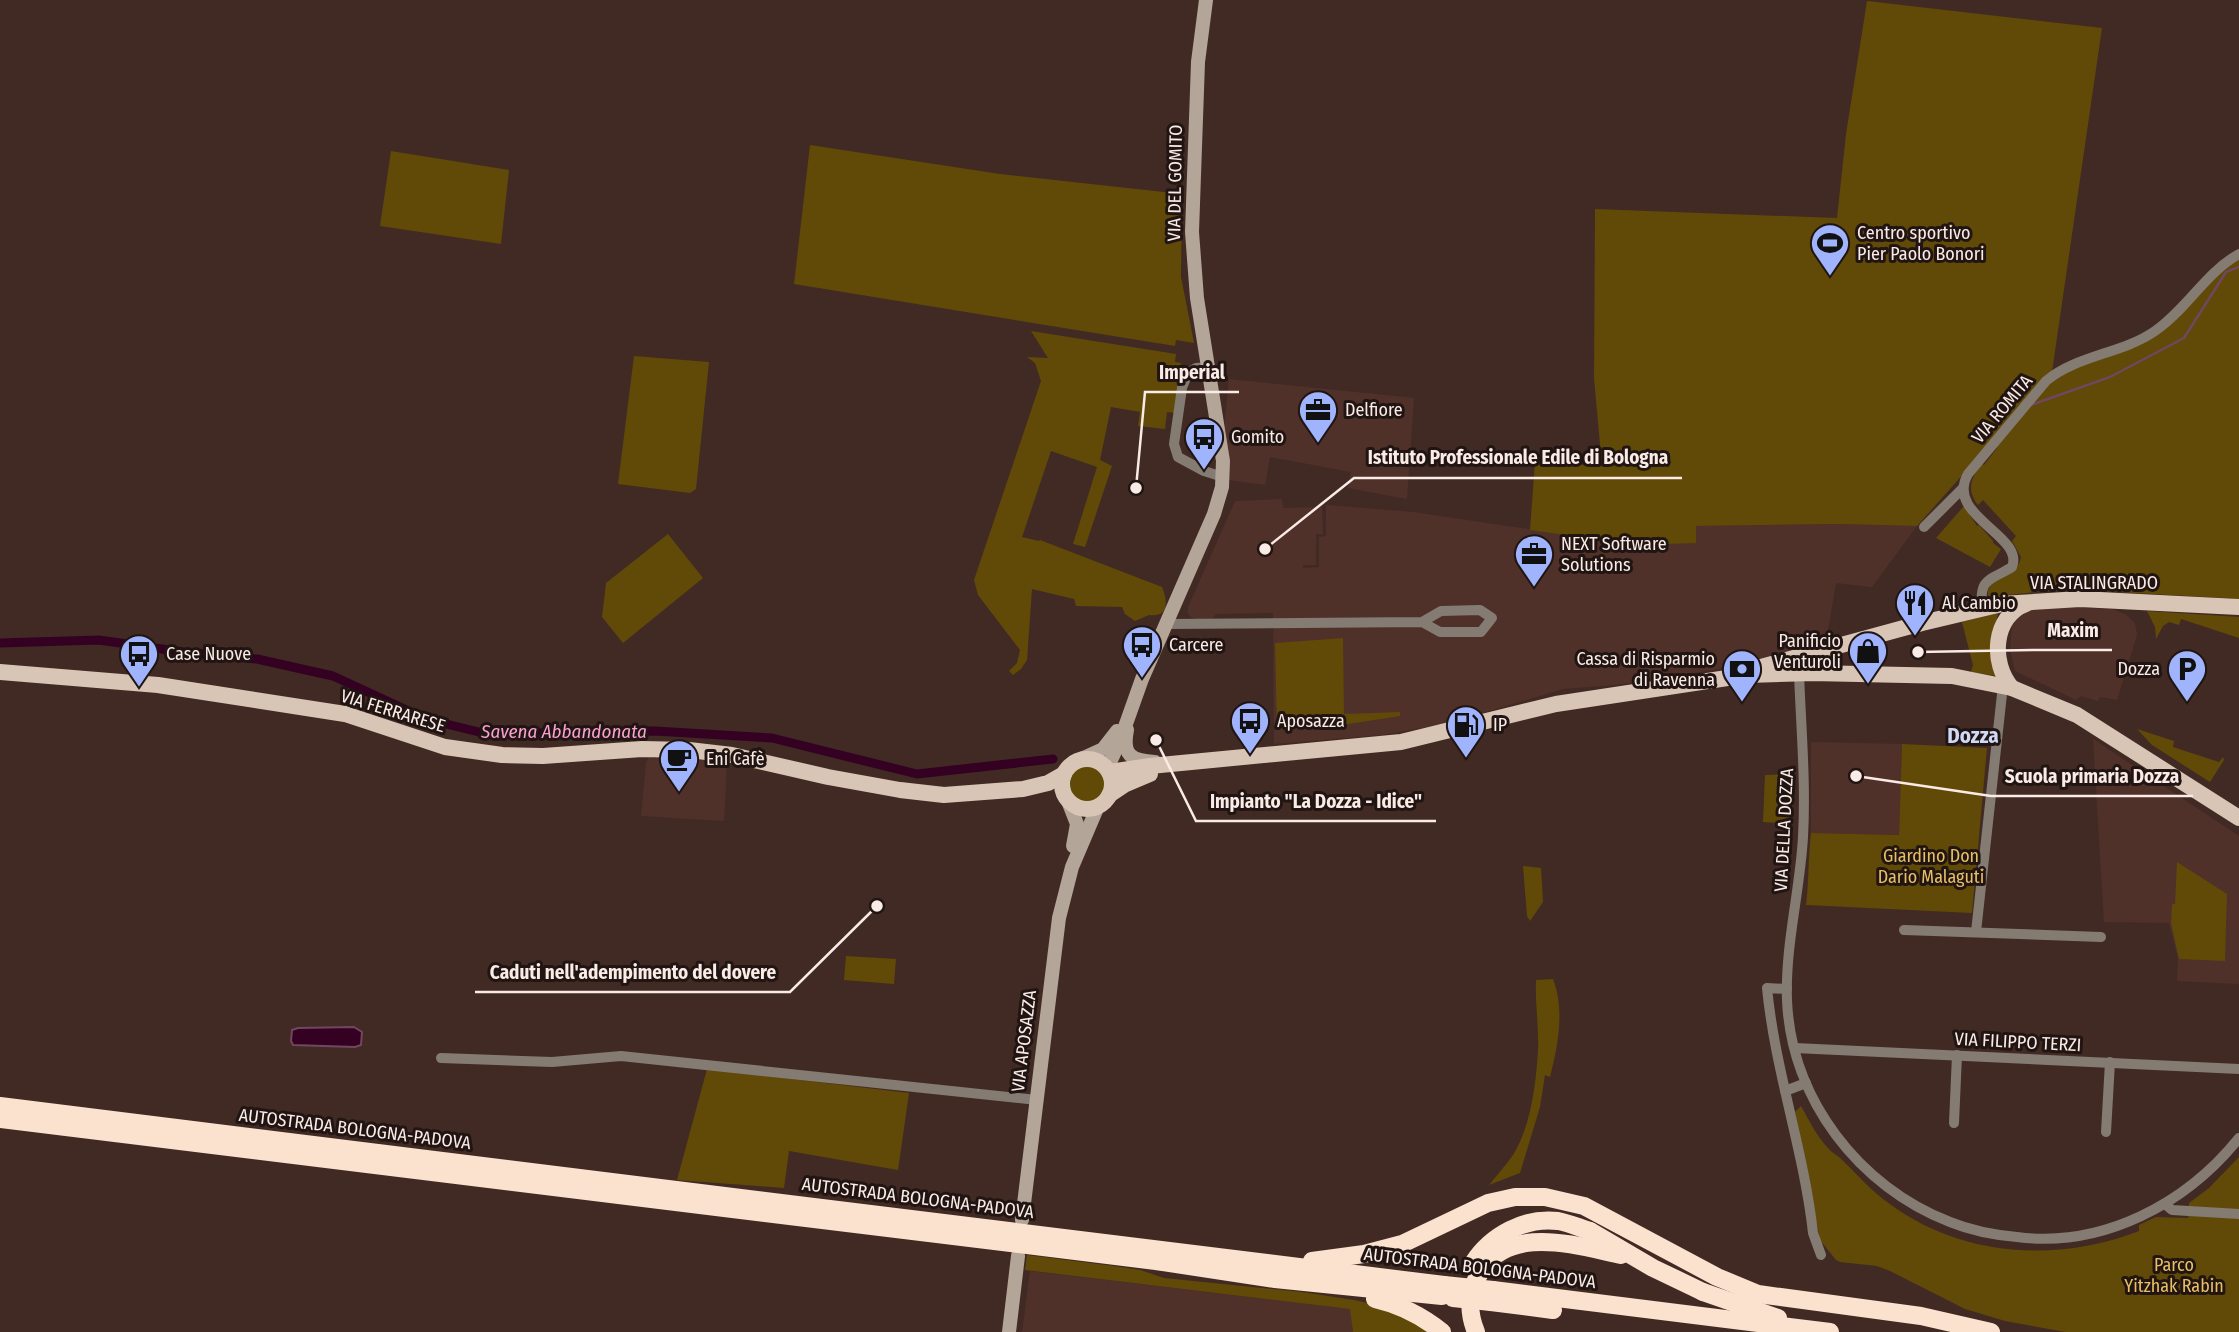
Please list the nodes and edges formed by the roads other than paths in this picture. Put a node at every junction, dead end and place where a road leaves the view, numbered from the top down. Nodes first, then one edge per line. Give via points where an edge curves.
1 (1206, 0) edge
2 (2239, 254) edge
3 (1208, 367) junction
4 (1223, 477) junction
5 (1963, 488) junction
6 (1924, 527) dead end
7 (2039, 600) junction
8 (2239, 607) edge
9 (1982, 608) junction
10 (1422, 622) junction
11 (1167, 624) junction
12 (1867, 638) junction
13 (1808, 653) junction
14 (0, 673) edge
15 (1799, 673) junction
16 (1871, 674) junction
17 (1708, 681) junction
18 (2007, 686) junction
19 (1128, 715) junction
20 (1081, 759) junction
21 (1168, 765) junction
22 (1108, 771) junction
23 (1064, 774) junction
24 (1023, 789) junction
25 (1067, 799) junction
26 (1104, 801) junction
27 (2239, 818) edge
28 (1072, 867) junction
29 (1903, 930) dead end
30 (1976, 932) junction
31 (2101, 937) dead end
32 (1787, 989) junction
33 (1795, 1048) junction
34 (1957, 1055) junction
35 (442, 1058) dead end
36 (2110, 1062) junction
37 (2239, 1069) edge
38 (1806, 1083) junction
39 (1784, 1091) junction
40 (1037, 1100) junction
41 (0, 1106) edge
42 (0, 1119) edge
43 (1954, 1122) dead end
44 (2106, 1132) dead end
45 (2239, 1138) edge
46 (2165, 1204) junction
47 (2239, 1214) edge
48 (1022, 1220) dead end
49 (1621, 1255) dead end
50 (1821, 1255) dead end
51 (1018, 1256) dead end
52 (1246, 1260) junction
53 (1648, 1260) dead end
54 (1717, 1277) junction
55 (1275, 1279) junction
56 (1443, 1290) junction
57 (1492, 1296) junction
58 (1009, 1332) edge
59 (1442, 1332) edge
60 (1466, 1332) edge
61 (1476, 1332) edge
62 (1727, 1332) edge
63 (1833, 1332) edge
64 (1991, 1332) edge

1 - 3 street, VIA DEL GOMITO via 1198,62 1192,232
2 - 5 street, VIA ROMITA via 2217,268 2157,330 2046,381 1968,474
3 - 4 street, VIA DEL GOMITO
3 - 4 street via 1188,373 1174,444 1178,457
4 - 11 street, VIA DEL GOMITO via 1214,514
5 - 6 street
5 - 9 street via 1966,503 2014,557 2012,567 1984,585
7 - 8 main road, VIA STALINGRADO
7 - 9 main road, VIA STALINGRADO
7 - 18 main road via 2018,607 2002,625 1999,658
9 - 12 main road, VIA STALINGRADO
10 - 10 street via 1440,632 1481,632 1492,618 1480,610 1441,611
10 - 11 street
11 - 19 street, VIA DEL GOMITO
12 - 13 main road, VIA STALINGRADO
12 - 16 street
13 - 15 street
13 - 17 main road, VIA STALINGRADO
14 - 24 main road, VIA FERRARESE via 158,685 345,714 445,747 511,756 642,749 720,753 937,794
15 - 16 main road
15 - 17 main road
15 - 32 street, VIA DELLA DOZZA via 1805,768 1803,838
16 - 18 main road via 1952,676
17 - 21 main road via 1556,704 1401,741
18 - 27 main road via 2077,715
18 - 30 street
19 - 20 street, VIA DEL GOMITO via 1103,749
19 - 21 street via 1125,742 1131,756
19 - 22 street, VIA DEL GOMITO
20 - 22 main road via 1095,760
20 - 23 main road
21 - 22 main road
21 - 26 main road via 1124,785
22 - 26 main road via 1112,784
23 - 24 main road
23 - 25 main road
24 - 25 main road
25 - 26 main road via 1083,808
25 - 28 street, VIA APOSAZZA via 1077,824 1069,862
26 - 28 street, VIA APOSAZZA
28 - 40 street, VIA APOSAZZA via 1056,938
29 - 30 street
30 - 31 street
32 - 33 street, VIA DELLA DOZZA
32 - 39 street via 1768,988
33 - 34 street, VIA FILIPPO TERZI
33 - 38 street, VIA DELLA DOZZA
34 - 36 street, VIA FILIPPO TERZI
34 - 43 street
35 - 40 street via 552,1062 621,1056
36 - 37 street, VIA FILIPPO TERZI
36 - 44 street
38 - 39 street
38 - 46 street, VIA DELLA DOZZA via 1832,1131 1864,1167 1908,1201 1952,1223 2000,1236 2058,1238 2108,1228
39 - 50 street
40 - 48 street, VIA APOSAZZA
41 - 52 highway, AUTOSTRADA BOLOGNA-PADOVA
42 - 55 highway, AUTOSTRADA BOLOGNA-PADOVA
45 - 46 street, VIA DELLA DOZZA via 2200,1180
46 - 47 street via 2172,1210
49 - 61 highway via 1538,1240 1501,1251 1480,1272 1473,1288 1470,1308
51 - 58 street
52 - 54 highway via 1317,1261 1364,1254 1402,1244 1488,1203 1528,1197 1584,1206
52 - 56 highway, AUTOSTRADA BOLOGNA-PADOVA
53 - 54 highway
54 - 64 highway via 1758,1294 1921,1316
55 - 56 highway, AUTOSTRADA BOLOGNA-PADOVA
55 - 59 highway via 1391,1303 1418,1314
56 - 57 highway, AUTOSTRADA BOLOGNA-PADOVA, bridge
57 - 62 highway, AUTOSTRADA BOLOGNA-PADOVA
57 - 63 highway, AUTOSTRADA BOLOGNA-PADOVA
60 - 63 highway, bridge via 1463,1285 1476,1258 1501,1234 1541,1221 1590,1231 1703,1292

